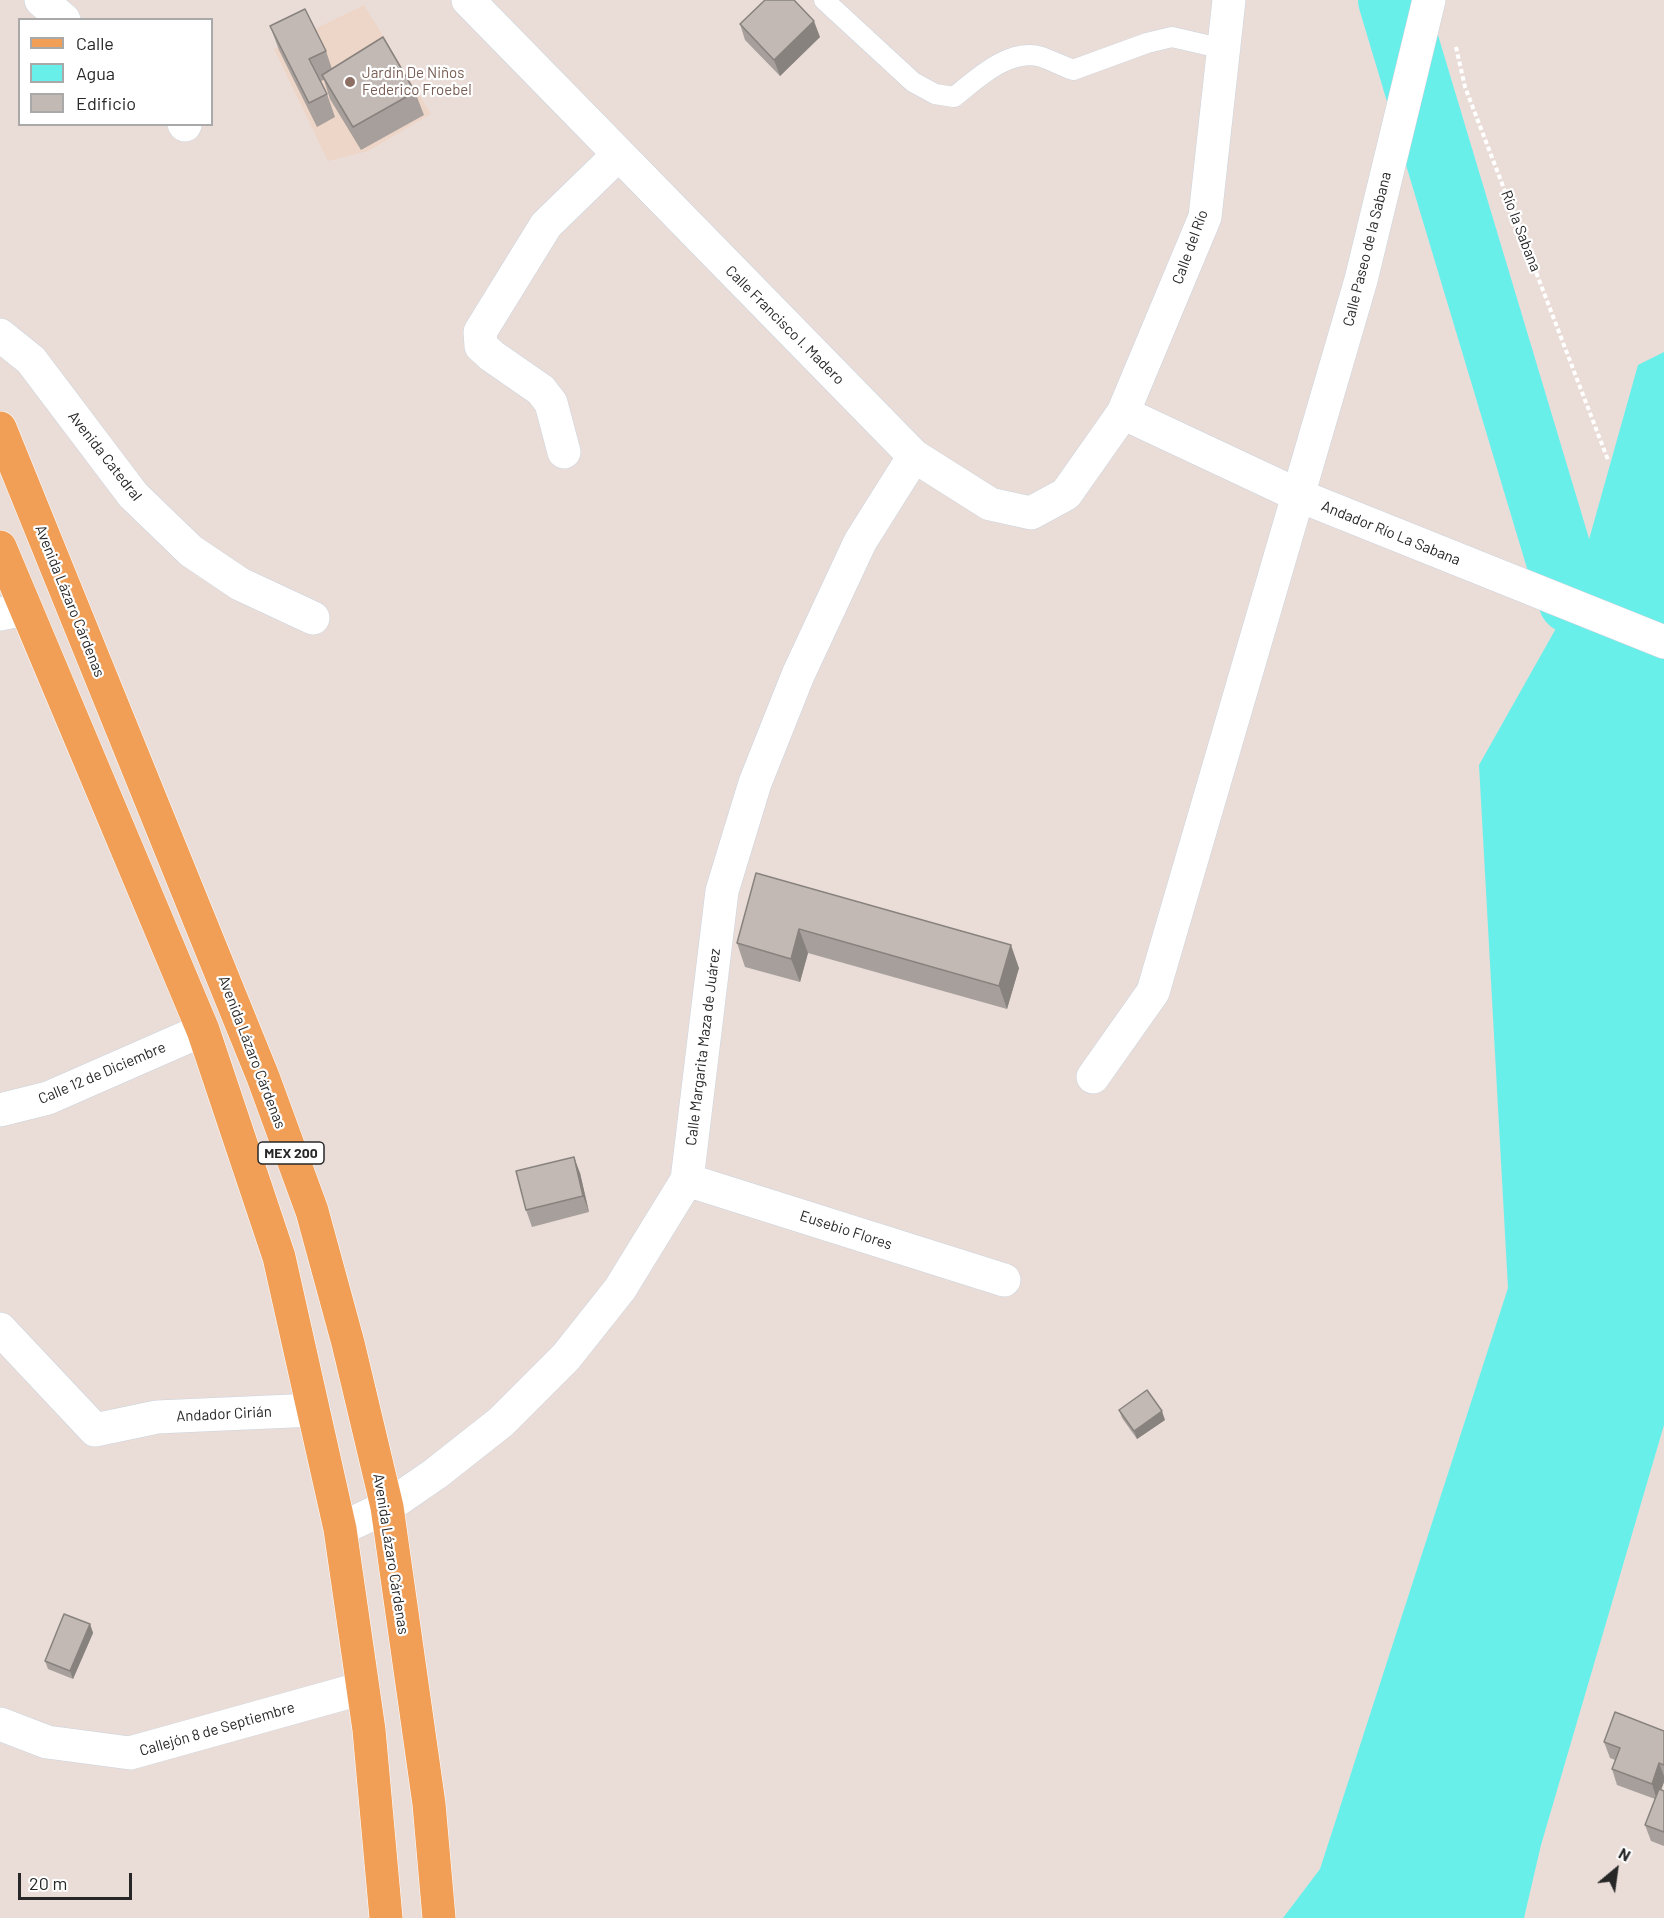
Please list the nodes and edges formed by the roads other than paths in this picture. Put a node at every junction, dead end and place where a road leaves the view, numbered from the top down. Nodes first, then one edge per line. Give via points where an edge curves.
1 (40, 0) edge
2 (468, 0) edge
3 (824, 0) edge
4 (1229, 0) edge
5 (1429, 0) edge
6 (62, 18) edge
7 (1224, 49) junction
8 (618, 155) junction
9 (0, 335) edge
10 (1123, 413) junction
11 (0, 428) edge
12 (564, 452) dead end
13 (914, 456) junction
14 (1300, 496) junction
15 (0, 547) edge
16 (8, 604) edge
17 (313, 618) dead end
18 (1664, 642) edge
19 (203, 1030) junction
20 (1093, 1077) dead end
21 (0, 1110) edge
22 (687, 1180) junction
23 (1004, 1280) dead end
24 (0, 1329) edge
25 (314, 1410) junction
26 (387, 1507) junction
27 (340, 1529) junction
28 (363, 1688) junction
29 (0, 1724) edge
30 (386, 1918) edge
31 (439, 1918) edge

1 - 6 street
2 - 8 street, Calle Francisco I. Madero
3 - 7 lane via 913,82 935,94 954,97 992,67 1023,55 1073,70 1172,37
4 - 7 street, Calle del Río
5 - 14 street, Calle Paseo de la Sabana via 1361,280
7 - 10 street, Calle del Río via 1205,217
8 - 12 street via 546,225 480,332 482,346 541,390 551,404
8 - 13 street, Calle Francisco I. Madero
9 - 17 street, Avenida Catedral via 32,360 133,495 191,551 240,584
10 - 13 street, Calle Francisco I. Madero via 1066,494 1031,513 990,504
10 - 14 street, Andador Río La Sabana
11 - 26 main road, Avenida Lázaro Cárdenas / MEX 200 via 258,1066 312,1211
13 - 22 street, Calle Margarita Maza de Juárez via 860,542 798,675 752,793 722,891
14 - 18 street, Andador Río La Sabana
14 - 20 street, Calle Paseo de la Sabana via 1153,992
15 - 16 main road, MEX 200
16 - 19 main road, MEX 200
19 - 21 street, Calle 12 de Diciembre via 48,1098
19 - 25 main road, MEX 200 via 279,1257
22 - 23 street, Eusebio Flores
22 - 26 street, Calle Margarita Maza de Juárez via 620,1289 566,1357 501,1422
24 - 25 street, Andador Cirián via 95,1430 134,1420
25 - 27 main road, MEX 200
26 - 27 street, Calle Margarita Maza de Juárez
26 - 31 main road, Avenida Lázaro Cárdenas / MEX 200 via 429,1804
27 - 28 main road, MEX 200
28 - 29 street, Callejón 8 de Septiembre via 130,1753 47,1742
28 - 30 main road, MEX 200

